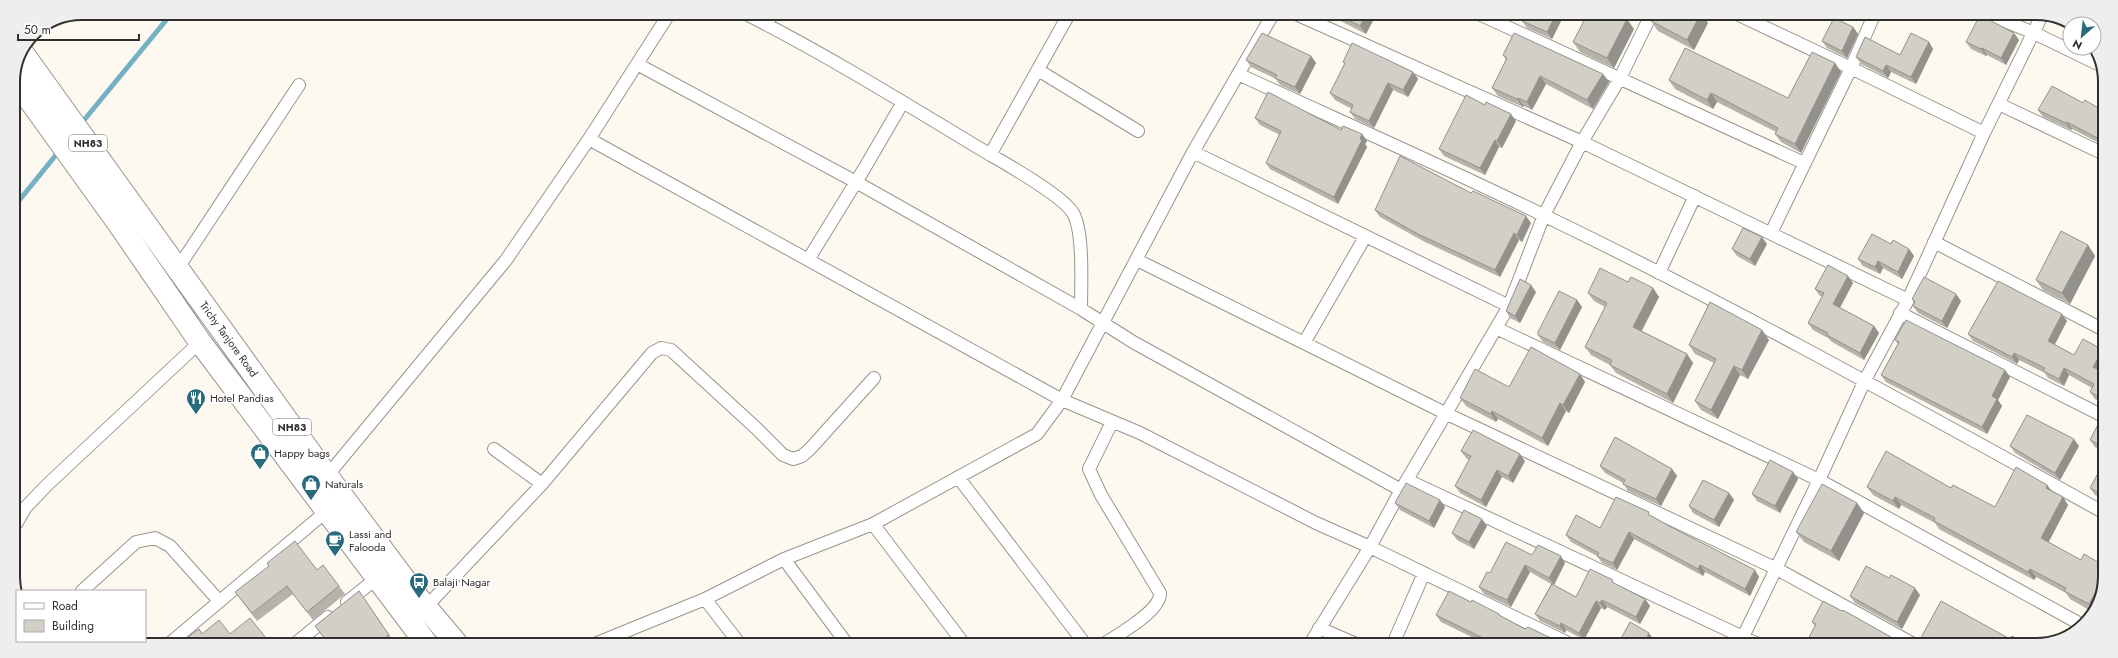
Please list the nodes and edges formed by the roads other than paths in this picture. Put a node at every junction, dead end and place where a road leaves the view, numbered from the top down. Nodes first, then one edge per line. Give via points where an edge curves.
1 (665, 20) edge
2 (758, 20) edge
3 (769, 20) edge
4 (1066, 20) edge
5 (1269, 20) edge
6 (1309, 20) edge
7 (1492, 20) edge
8 (1649, 20) edge
9 (1750, 20) edge
10 (1872, 20) edge
11 (2002, 20) edge
12 (2040, 20) edge
13 (766, 24) junction
14 (2034, 33) junction
15 (25, 57) edge
16 (2094, 62) edge
17 (637, 64) junction
18 (1851, 68) junction
19 (1038, 70) junction
20 (1238, 74) junction
21 (1620, 78) junction
22 (299, 85) dead end
23 (20, 86) edge
24 (902, 102) junction
25 (1999, 104) junction
26 (1138, 131) dead end
27 (1984, 134) junction
28 (589, 139) junction
29 (1582, 142) junction
30 (2098, 151) edge
31 (1193, 152) junction
32 (990, 155) junction
33 (1804, 163) junction
34 (856, 182) junction
35 (1694, 196) junction
36 (1544, 215) junction
37 (1771, 233) junction
38 (1364, 237) junction
39 (1934, 242) junction
40 (808, 260) junction
41 (1137, 260) junction
42 (178, 268) junction
43 (1659, 273) junction
44 (1908, 300) junction
45 (1509, 306) junction
46 (1082, 309) junction
47 (1900, 313) junction
48 (1104, 322) junction
49 (2098, 327) edge
50 (1496, 328) junction
51 (200, 342) junction
52 (1304, 343) junction
53 (874, 378) dead end
54 (1865, 380) junction
55 (1062, 400) junction
56 (2098, 413) edge
57 (1447, 414) junction
58 (1115, 423) junction
59 (494, 449) dead end
60 (328, 476) junction
61 (958, 477) junction
62 (1819, 480) junction
63 (542, 484) junction
64 (1404, 485) junction
65 (2098, 509) edge
66 (328, 510) junction
67 (20, 517) edge
68 (873, 524) junction
69 (1370, 547) junction
70 (784, 559) junction
71 (1777, 569) junction
72 (1424, 573) junction
73 (377, 578) junction
74 (83, 590) edge
75 (704, 599) junction
76 (219, 601) junction
77 (426, 607) junction
78 (2077, 622) edge
79 (1319, 628) junction
80 (176, 638) edge
81 (302, 638) edge
82 (417, 638) edge
83 (452, 638) edge
84 (618, 638) edge
85 (735, 638) edge
86 (843, 638) edge
87 (959, 638) edge
88 (1080, 638) edge
89 (1113, 638) edge
90 (1313, 638) edge
91 (1342, 638) edge
92 (1396, 638) edge
93 (1558, 638) edge
94 (1738, 638) edge
95 (1743, 638) edge
96 (1902, 638) edge

1 - 17 street
2 - 13 street
3 - 13 street
4 - 19 street
5 - 20 street
6 - 29 street
7 - 21 street
8 - 21 street
9 - 18 street
10 - 18 street
11 - 14 street
12 - 14 street
13 - 24 street
14 - 16 street
14 - 25 street
15 - 42 highway, Trichy Tanjore Road / NH83
17 - 28 street
17 - 34 street
18 - 27 street
18 - 33 street
19 - 26 street
19 - 32 street
20 - 31 street
20 - 36 street
21 - 29 street
21 - 33 street
22 - 42 street
23 - 51 highway, NH83
24 - 32 street
24 - 34 street
25 - 27 street
25 - 30 street
27 - 39 street
28 - 40 street
28 - 60 street via 506,260
29 - 35 street
29 - 36 street
31 - 38 street
31 - 41 street
32 - 46 street via 1028,177 1073,212 1079,242
33 - 37 street
34 - 40 street
34 - 46 street
35 - 37 street
35 - 43 street
36 - 43 street
36 - 45 street
37 - 44 street
38 - 45 street
38 - 52 street
39 - 44 street
39 - 49 street
40 - 55 street
41 - 48 street
41 - 52 street
42 - 60 highway, Trichy Tanjore Road / NH83
43 - 54 street
44 - 47 street
45 - 50 street
46 - 48 street
47 - 54 street
47 - 56 street
48 - 55 street
48 - 64 street via 1133,342
50 - 57 street
50 - 62 street
51 - 66 highway, NH83
51 - 67 street via 47,486 26,507
52 - 57 street
53 - 63 street via 810,449 802,456 793,458 783,455 671,350 661,348 652,353
54 - 62 street
54 - 65 street
55 - 58 street
55 - 61 street via 1037,434
57 - 64 street
57 - 71 street
58 - 69 street via 1140,433 1316,523
58 - 89 street via 1089,469 1101,495 1160,593 1161,599 1154,609
59 - 63 street
60 - 77 highway, Trichy Tanjore Road / NH83
61 - 68 street
61 - 88 street
62 - 71 street
62 - 78 street
63 - 77 street
64 - 69 street
64 - 94 street
66 - 73 highway, NH83
66 - 76 street
68 - 70 street
68 - 87 street
69 - 72 street
69 - 79 street
70 - 75 street
70 - 86 street
71 - 95 street
71 - 96 street
72 - 92 street
72 - 93 street
73 - 81 street
73 - 82 highway, NH83
74 - 76 street via 136,542 155,538 170,546
75 - 84 street
75 - 85 street
76 - 80 street
77 - 83 highway, Trichy Tanjore Road / NH83
79 - 90 street
79 - 91 street

